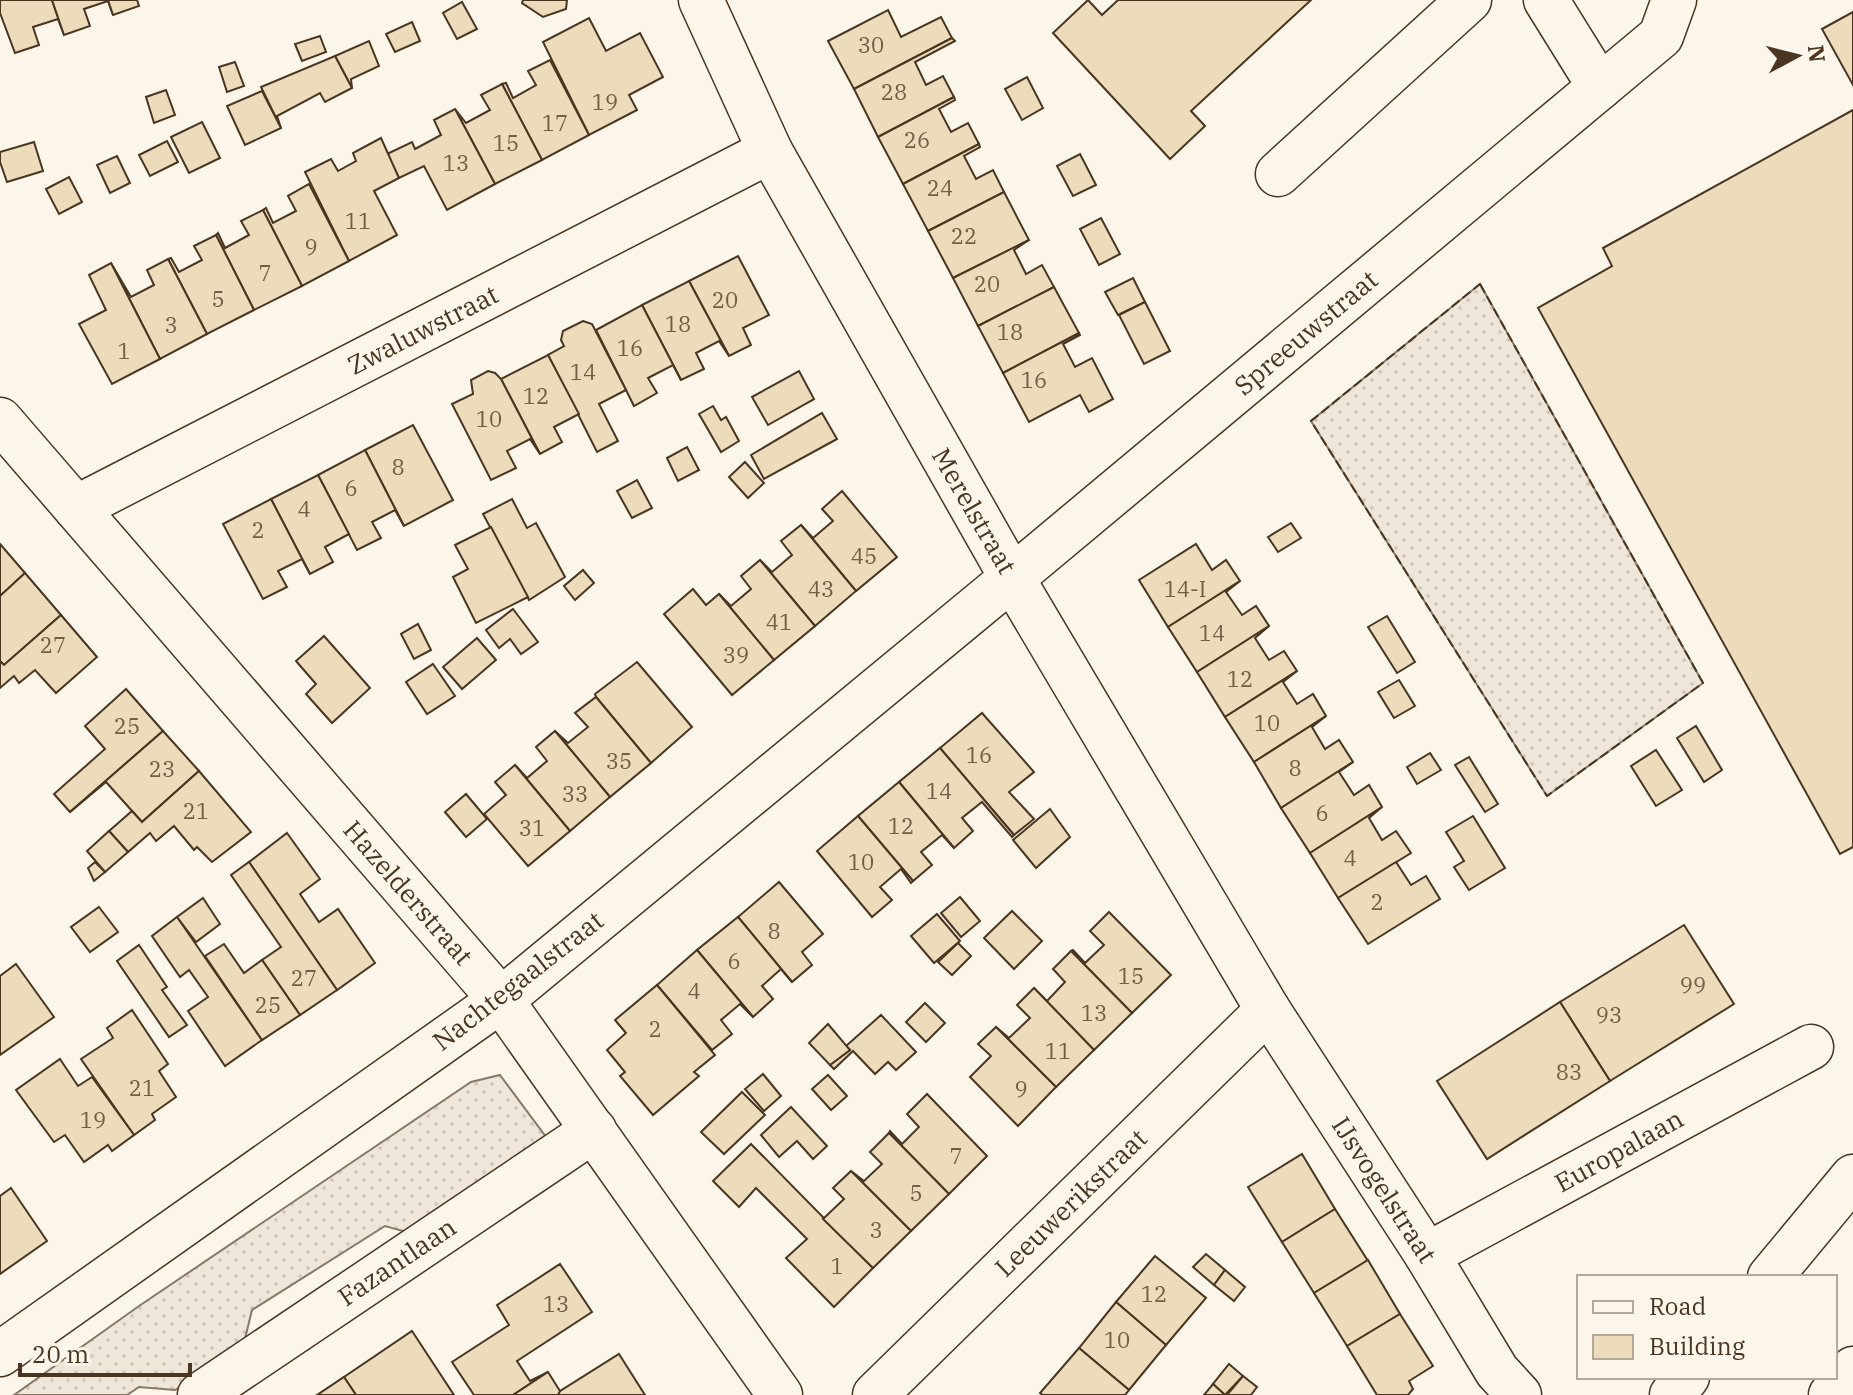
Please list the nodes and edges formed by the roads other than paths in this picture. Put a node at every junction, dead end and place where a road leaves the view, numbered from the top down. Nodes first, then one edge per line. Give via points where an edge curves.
1 (701, 0) edge
2 (1469, 0) edge
3 (1546, 0) edge
4 (1674, 0) edge
5 (1600, 87) junction
6 (770, 151) junction
7 (1278, 174) dead end
8 (0, 420) edge
9 (76, 508) junction
10 (1012, 578) junction
11 (501, 1000) junction
12 (1268, 1010) junction
13 (1811, 1047) dead end
14 (594, 1130) junction
15 (1853, 1177) edge
16 (1427, 1255) junction
17 (1772, 1275) edge
18 (0, 1354) edge
19 (1853, 1369) edge
20 (1685, 1379) edge
21 (1497, 1387) edge
22 (200, 1395) edge
23 (780, 1395) edge
24 (875, 1395) edge
25 (1672, 1395) edge
26 (1831, 1395) edge

1 - 6 street, Merelstraat
2 - 7 street
3 - 5 street
4 - 5 street, Spreeuwstraat via 1661,36
5 - 10 street, Spreeuwstraat
6 - 9 street, Zwaluwstraat
6 - 10 street, Merelstraat
8 - 9 street, Hazelderstraat
9 - 11 street, Hazelderstraat
10 - 11 street, Nachtegaalstraat
10 - 12 street, Merelstraat
11 - 14 street, Hazelderstraat
11 - 18 street, Nachtegaalstraat
12 - 16 street, IJsvogelstraat
12 - 24 street, Leeuwerikstraat
13 - 16 street, Europalaan
14 - 22 street, Fazantlaan
14 - 23 street, Hazelderstraat
15 - 17 street
16 - 21 street, IJsvogelstraat
19 - 26 street
20 - 25 street

